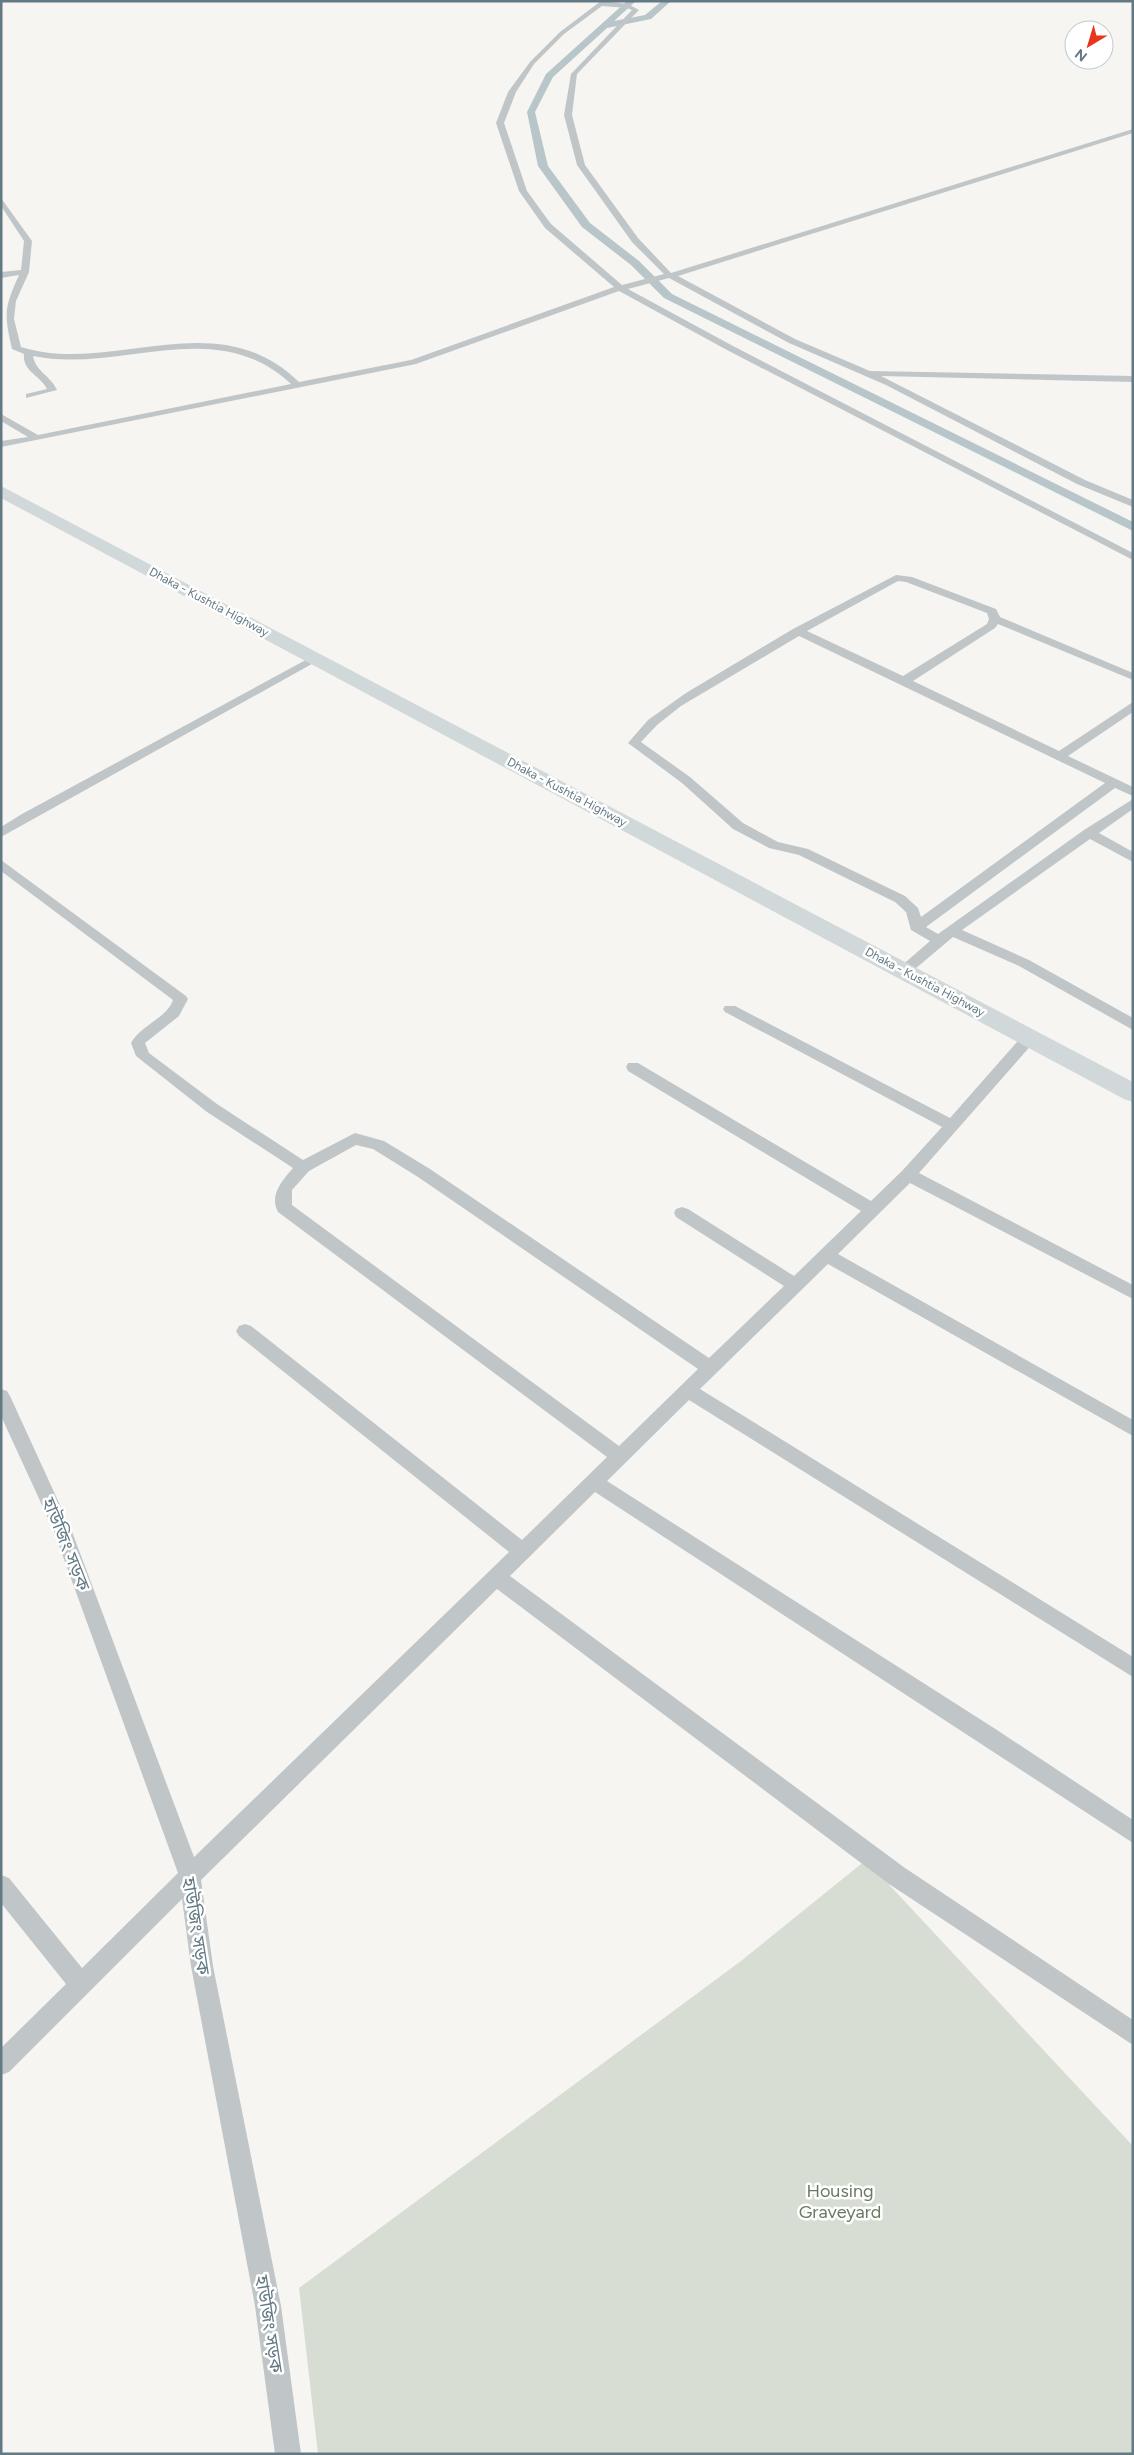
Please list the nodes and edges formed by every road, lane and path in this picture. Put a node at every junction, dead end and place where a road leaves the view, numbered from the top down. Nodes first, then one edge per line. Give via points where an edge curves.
1 (604, 2) edge
2 (1133, 131) edge
3 (1, 200) edge
4 (25, 272) junction
5 (1, 275) edge
6 (669, 275) junction
7 (620, 288) junction
8 (29, 353) junction
9 (865, 373) junction
10 (1133, 379) edge
11 (298, 386) junction
12 (29, 396) dead end
13 (1, 417) edge
14 (37, 438) junction
15 (1, 444) edge
16 (1, 491) edge
17 (1133, 504) edge
18 (1133, 557) edge
19 (996, 619) junction
20 (797, 632) junction
21 (315, 658) junction
22 (1133, 677) edge
23 (904, 681) junction
24 (1133, 706) edge
25 (1060, 756) junction
26 (1114, 783) junction
27 (1133, 792) edge
28 (1133, 803) edge
29 (1, 833) edge
30 (1089, 833) junction
31 (1133, 858) edge
32 (1, 864) edge
33 (916, 927) junction
34 (954, 932) junction
35 (939, 940) junction
36 (904, 972) junction
37 (730, 1009) dead end
38 (1133, 1025) edge
39 (1028, 1038) junction
40 (633, 1068) dead end
41 (1133, 1093) edge
42 (951, 1125) junction
43 (303, 1167) junction
44 (908, 1175) junction
45 (873, 1210) junction
46 (682, 1213) dead end
47 (826, 1255) junction
48 (796, 1285) junction
49 (1133, 1294) edge
50 (245, 1331) dead end
51 (711, 1368) junction
52 (688, 1390) junction
53 (1, 1396) edge
54 (1133, 1429) edge
55 (620, 1456) junction
56 (594, 1482) junction
57 (523, 1552) junction
58 (496, 1577) junction
59 (1133, 1668) edge
60 (1133, 1833) edge
61 (190, 1876) junction
62 (1, 1886) edge
63 (81, 1985) junction
64 (1133, 2034) edge
65 (1, 2064) edge
66 (288, 2454) edge

1 - 6 street via 636,10 574,74 568,116 581,165 635,240
1 - 7 street via 562,33 532,63 512,92 500,123 523,191 548,226
2 - 6 street
3 - 4 street via 28,241
4 - 5 street
4 - 8 street via 12,300 10,319 17,349
6 - 7 street
6 - 9 street via 759,324
7 - 11 street via 413,362
7 - 18 street
8 - 11 street via 58,358 144,349 193,347 235,350 263,359 286,373
8 - 12 street via 35,372 52,390
9 - 10 street
9 - 17 street via 1081,482
11 - 14 street
13 - 14 street
14 - 15 street
16 - 21 main road, Dhaka - Kushtia Highway
19 - 20 street via 992,611 908,579 896,578
19 - 22 street
19 - 23 street via 991,626
20 - 23 street
20 - 33 street via 701,689 643,730 634,743 686,780 738,826 774,845 803,852 900,899 913,911
21 - 29 street
21 - 36 main road, Dhaka - Kushtia Highway
23 - 25 street
24 - 25 street
25 - 26 street
26 - 27 street
26 - 33 street
28 - 30 street
30 - 31 street
30 - 34 street
32 - 43 street via 181,999 175,1013 142,1036 138,1044 143,1056 212,1108
33 - 35 street
34 - 35 street
34 - 38 street via 1024,963
35 - 36 street
36 - 39 main road, Dhaka - Kushtia Highway
37 - 42 street
39 - 41 main road, Dhaka - Kushtia Highway
39 - 42 street
40 - 45 street
42 - 44 street
43 - 51 street via 355,1139 378,1144
43 - 55 street via 284,1189 284,1208
44 - 45 street
44 - 49 street
45 - 47 street
46 - 48 street
47 - 48 street
47 - 54 street
48 - 51 street
50 - 57 street
51 - 52 street
52 - 55 street
52 - 59 street
53 - 61 street, হাউজিং সড়ক via 62,1529
55 - 56 street
56 - 57 street
56 - 60 street
57 - 58 street
58 - 61 street
58 - 64 street via 897,1876
61 - 63 street
61 - 66 street, হাউজিং সড়ক via 202,1966 268,2306
62 - 63 street
63 - 65 street

